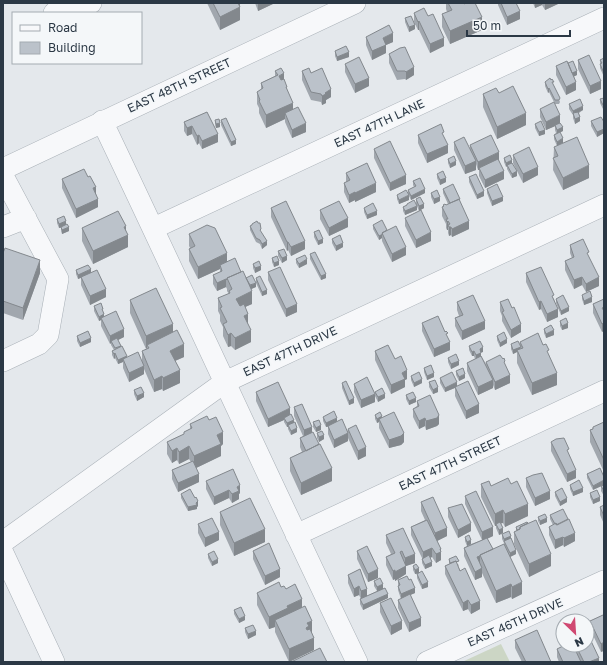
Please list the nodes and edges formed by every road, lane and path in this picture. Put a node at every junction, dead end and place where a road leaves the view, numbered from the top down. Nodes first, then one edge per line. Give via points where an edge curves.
1 (41, 3) edge
2 (91, 3) edge
3 (355, 3) edge
4 (53, 12) edge
5 (61, 12) edge
6 (604, 18) edge
7 (102, 121) junction
8 (3, 169) edge
9 (3, 176) edge
10 (604, 205) edge
11 (26, 218) junction
12 (3, 228) edge
13 (154, 228) junction
14 (3, 361) edge
15 (225, 382) junction
16 (604, 392) edge
17 (296, 535) junction
18 (3, 542) edge
19 (3, 553) edge
20 (604, 581) edge
21 (54, 662) edge
22 (357, 662) edge
23 (427, 662) edge

1 - 4 street
2 - 5 street
3 - 7 street, EAST 48TH STREET
6 - 13 street, EAST 47TH LANE
7 - 8 street, EAST 48TH STREET
7 - 13 street
9 - 11 street
10 - 15 street, EAST 47TH DRIVE
11 - 12 street
11 - 14 street via 58,279 48,335 39,344
13 - 15 street
15 - 17 street
15 - 18 street, EAST 47TH DRIVE
16 - 17 street, EAST 47TH STREET
17 - 22 street
19 - 21 street
20 - 23 street, EAST 46TH DRIVE

